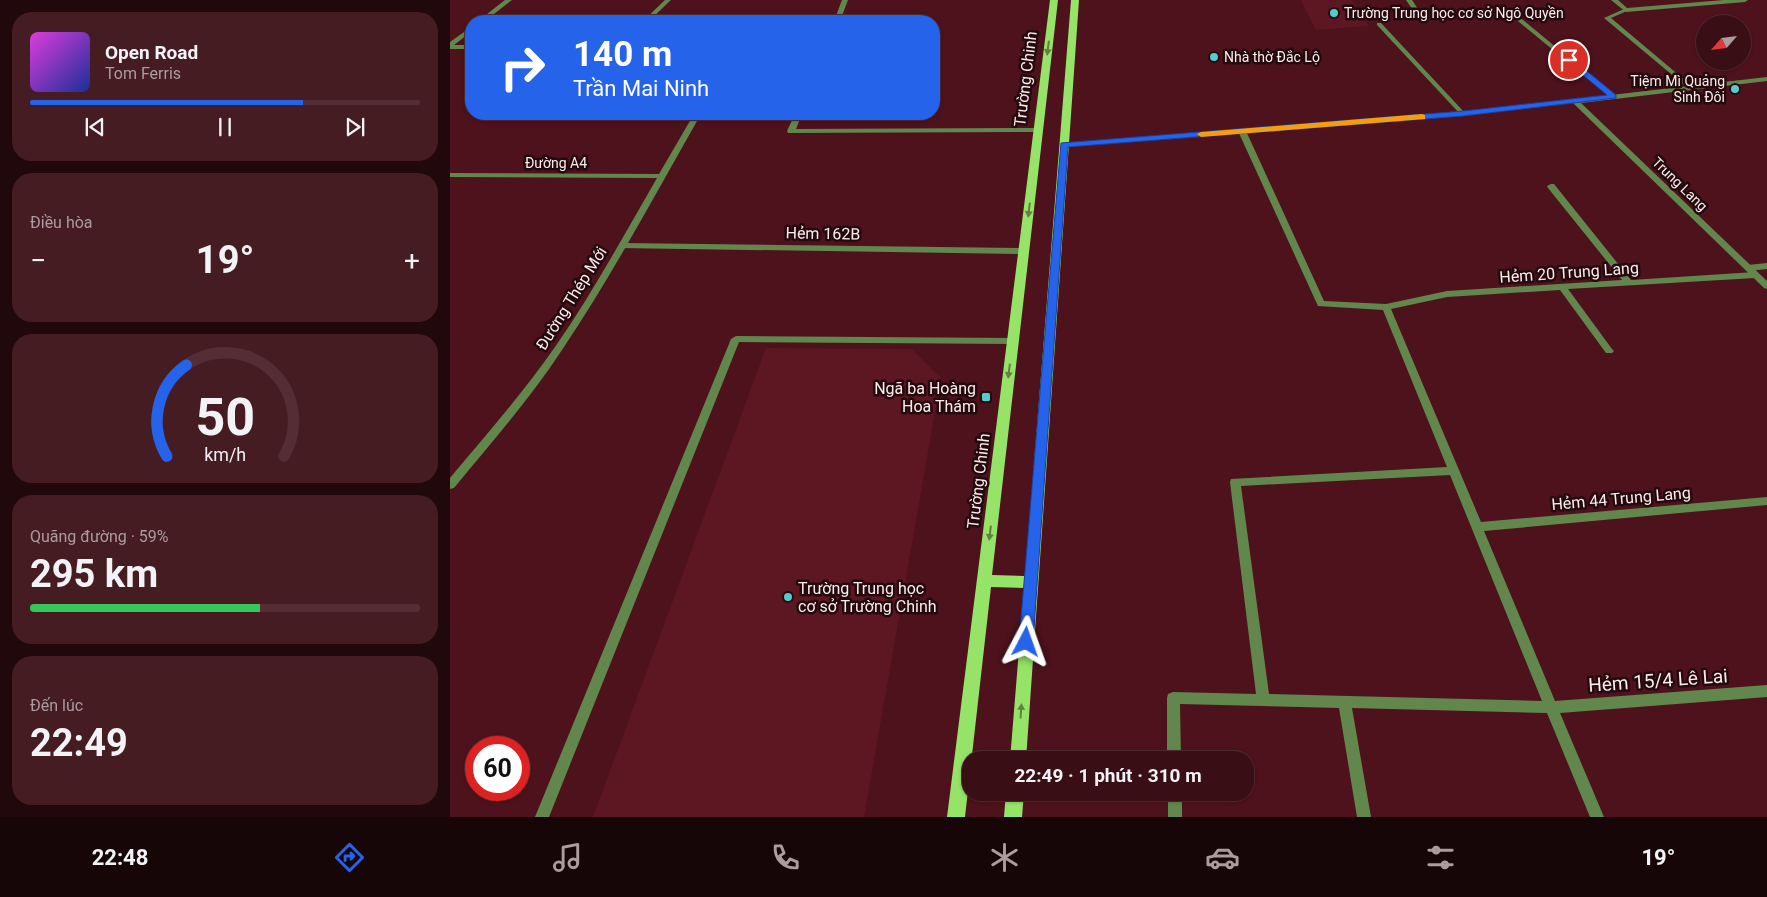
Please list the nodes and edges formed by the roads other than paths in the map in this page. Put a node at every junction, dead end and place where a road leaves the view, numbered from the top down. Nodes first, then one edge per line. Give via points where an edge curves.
1 (509, 0) edge
2 (668, 0) edge
3 (846, 0) edge
4 (1054, 0) edge
5 (1075, 0) edge
6 (1409, 0) edge
7 (1614, 0) edge
8 (1745, 0) edge
9 (1626, 10) junction
10 (1509, 11) dead end
11 (489, 15) edge
12 (652, 15) edge
13 (840, 15) edge
14 (1421, 18) dead end
15 (1379, 24) dead end
16 (465, 34) edge
17 (450, 46) edge
18 (465, 47) edge
19 (1767, 79) edge
20 (1691, 88) junction
21 (1613, 96) junction
22 (1575, 101) junction
23 (1463, 114) junction
24 (694, 120) edge
25 (795, 120) edge
26 (1038, 130) junction
27 (1242, 131) junction
28 (1064, 144) junction
29 (662, 176) junction
30 (452, 177) edge
31 (1551, 186) dead end
32 (622, 246) junction
33 (1024, 251) junction
34 (1767, 266) edge
35 (1752, 271) junction
36 (1630, 283) junction
37 (1767, 286) edge
38 (1562, 287) junction
39 (1386, 307) junction
40 (1013, 341) junction
41 (1609, 351) dead end
42 (1455, 471) junction
43 (450, 485) edge
44 (1767, 501) edge
45 (1478, 527) junction
46 (984, 582) junction
47 (1031, 582) junction
48 (1767, 691) edge
49 (1263, 700) junction
50 (1344, 702) junction
51 (1553, 707) junction
52 (1019, 751) edge
53 (1174, 751) edge
54 (1014, 801) edge
55 (1175, 801) edge
56 (542, 817) edge
57 (956, 817) edge
58 (1013, 817) edge
59 (1175, 817) edge
60 (1364, 817) edge
61 (1597, 817) edge

1 - 11 street
2 - 12 street
3 - 13 street
4 -> 26 main road, Trường Chinh
5 - 28 main road
6 - 14 street
7 - 9 street
8 - 9 street
9 - 20 street via 1607,18
10 - 21 street
15 - 23 street
16 - 17 street
17 - 18 street
19 - 20 street
20 - 21 street
21 - 22 street
22 - 23 street
22 - 35 street, Trung Lang
23 - 27 street
24 - 29 street, Đường Thép Mới
25 - 26 street via 790,131
26 -> 33 main road, Trường Chinh
27 - 28 street
27 - 39 street, Hẻm 20 Trung Lang via 1321,304
28 - 47 main road
29 - 30 street, Đường A4
29 - 32 street, Đường Thép Mới
31 - 36 street
32 - 33 street, Hẻm 162B
32 - 43 street, Đường Thép Mới via 559,348 526,394
33 - 40 main road, Trường Chinh
34 - 35 street, Hẻm 20 Trung Lang
35 - 36 street, Hẻm 20 Trung Lang
35 - 37 street, Trung Lang
36 - 38 street, Hẻm 20 Trung Lang
38 - 39 street, Hẻm 20 Trung Lang via 1447,294
38 - 41 street
39 - 42 street
40 -> 46 main road, Trường Chinh
40 - 56 street via 736,339
42 - 45 street
42 - 49 street via 1235,482
44 - 45 street, Hẻm 44 Trung Lang
45 - 51 street
46 - 47 main road
46 - 57 main road, Trường Chinh
52 -> 47 main road
48 - 51 street, Hẻm 15/4 Lê Lai
49 - 50 street, Hẻm 15/4 Lê Lai
49 - 53 street, Hẻm 15/4 Lê Lai via 1173,698
50 - 51 street, Hẻm 15/4 Lê Lai
50 - 60 street
51 - 61 street
54 - 58 main road
55 - 59 street

